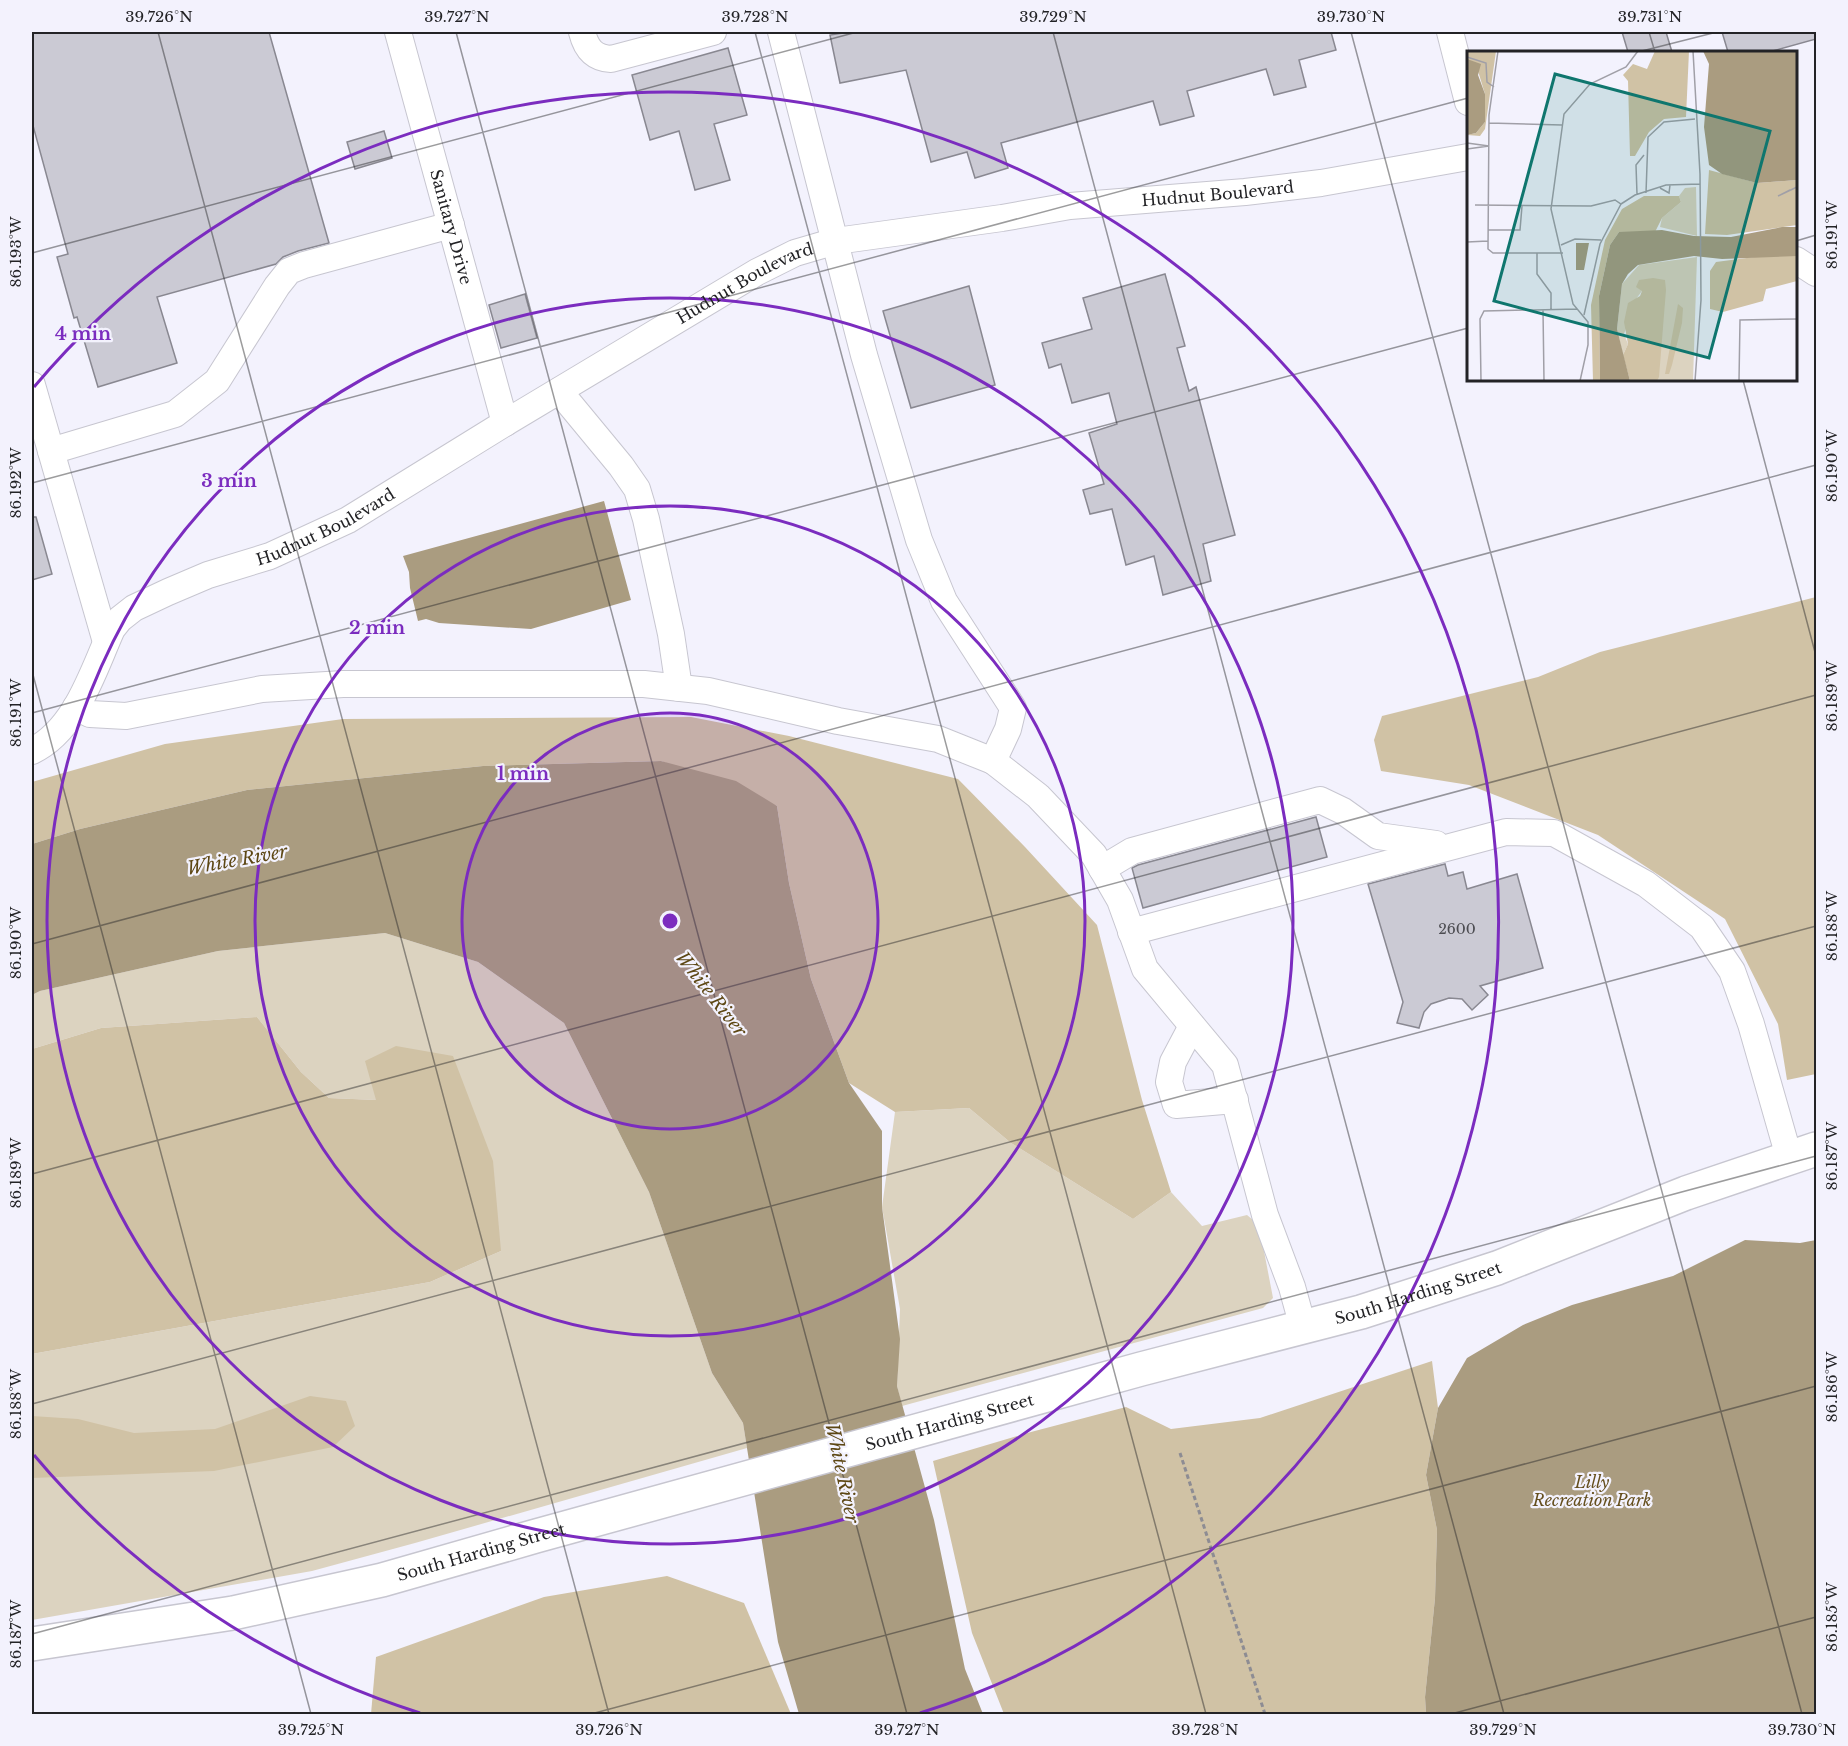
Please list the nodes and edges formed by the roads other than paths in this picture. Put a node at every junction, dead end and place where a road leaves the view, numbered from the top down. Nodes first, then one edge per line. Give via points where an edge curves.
1 (398, 32) edge
2 (582, 32) edge
3 (713, 32) edge
4 (781, 32) edge
5 (1450, 32) edge
6 (1467, 98) edge
7 (1467, 157) edge
8 (450, 225) junction
9 (836, 241) junction
10 (1797, 261) edge
11 (1816, 273) edge
12 (32, 387) edge
13 (559, 391) junction
14 (505, 423) junction
15 (51, 451) junction
16 (106, 642) junction
17 (679, 688) junction
18 (76, 707) junction
19 (32, 751) edge
20 (993, 761) junction
21 (1450, 846) junction
22 (1102, 869) junction
23 (1131, 932) junction
24 (1192, 1026) junction
25 (1235, 1100) junction
26 (1803, 1153) edge
27 (1303, 1327) junction
28 (32, 1644) edge

1 - 8 street, Sanitary Drive
2 - 3 street via 588,49 611,60
4 - 9 street
5 - 6 street
7 - 9 street, Hudnut Boulevard via 1321,183 1103,202
8 - 14 street, Sanitary Drive
8 - 15 street via 289,271 217,381 175,414
9 - 13 street, Hudnut Boulevard via 807,248 768,266
9 - 20 street via 864,355 919,540 944,601 1013,708
10 - 11 street
12 - 15 street
13 - 14 street, Hudnut Boulevard
13 - 17 street via 637,489 671,634
14 - 16 street, Hudnut Boulevard via 329,530 270,556 192,581 134,608 120,619
15 - 16 street
16 - 18 street, Hudnut Boulevard
17 - 18 street via 644,684 343,684 262,689 126,716 90,714
17 - 20 street via 938,738
18 - 19 street, Hudnut Boulevard via 54,737
20 - 22 street via 1038,796 1094,855
21 - 22 street via 1378,836 1320,800 1132,851
21 - 23 street
21 - 26 street via 1506,832 1554,833 1646,884 1702,927 1732,971
22 - 23 street via 1120,900
23 - 24 street via 1145,969
24 - 25 street via 1225,1065
24 - 25 street via 1173,1062 1169,1082 1176,1105
25 - 27 street via 1265,1215
26 - 27 main road, South Harding Street via 1686,1193 1472,1277
27 - 28 main road, South Harding Street via 430,1568 296,1600

